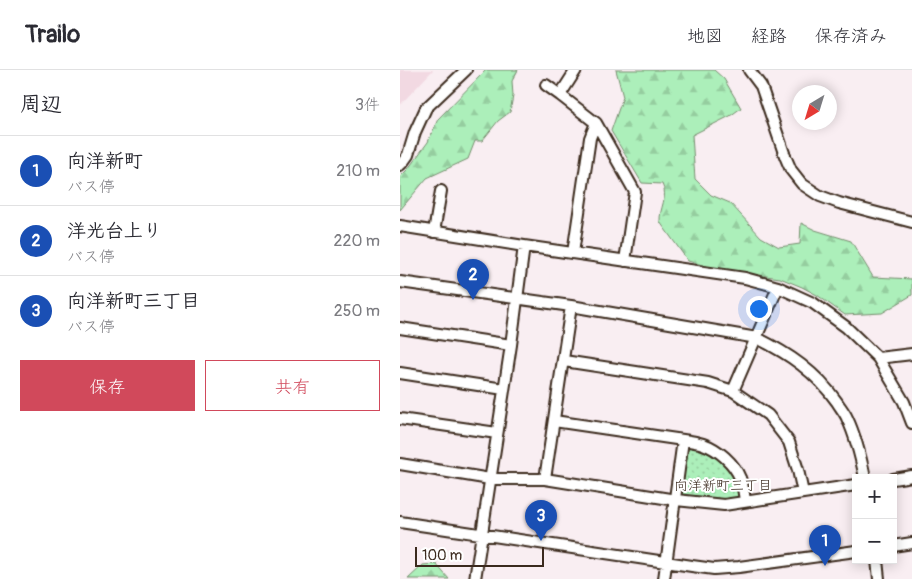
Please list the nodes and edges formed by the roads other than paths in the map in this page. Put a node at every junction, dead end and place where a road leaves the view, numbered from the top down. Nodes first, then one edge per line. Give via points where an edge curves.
1 (466, 70) edge
2 (576, 70) edge
3 (749, 70) edge
4 (546, 86) dead end
5 (560, 95) junction
6 (596, 123) junction
7 (400, 165) edge
8 (440, 191) dead end
9 (912, 222) edge
10 (400, 226) edge
11 (434, 232) junction
12 (524, 246) junction
13 (572, 253) junction
14 (625, 261) junction
15 (400, 282) edge
16 (778, 286) junction
17 (518, 299) junction
18 (571, 306) junction
19 (400, 328) edge
20 (756, 338) junction
21 (511, 344) junction
22 (912, 354) edge
23 (878, 358) junction
24 (564, 361) junction
25 (400, 373) edge
26 (504, 389) junction
27 (733, 391) junction
28 (400, 419) edge
29 (554, 420) junction
30 (912, 422) edge
31 (498, 434) junction
32 (684, 440) junction
33 (400, 464) edge
34 (864, 474) edge
35 (912, 476) edge
36 (897, 478) edge
37 (490, 479) junction
38 (545, 479) junction
39 (852, 486) edge
40 (803, 493) junction
41 (676, 500) junction
42 (745, 501) junction
43 (400, 522) edge
44 (482, 535) junction
45 (912, 543) edge
46 (897, 545) edge
47 (852, 552) edge
48 (667, 562) junction
49 (877, 564) edge
50 (475, 579) edge
51 (664, 579) edge
52 (879, 579) edge

1 - 7 street via 426,108 408,155
2 - 5 street
3 - 9 street via 762,86 785,156 802,184 838,203
4 - 5 street
5 - 6 street
6 - 13 street via 590,138
6 - 14 street via 635,192
8 - 11 street
10 - 11 street
11 - 12 street
12 - 13 street
12 - 17 street
13 - 14 street
14 - 16 street via 745,278
15 - 17 street
16 - 20 street
16 - 23 street via 833,317
17 - 18 street
17 - 21 street
18 - 20 street
18 - 24 street
19 - 21 street
20 - 27 street
20 - 34 street via 805,366 829,391 847,417
21 - 26 street
22 - 23 street
23 - 30 street
24 - 27 street via 708,383
24 - 29 street
25 - 26 street
26 - 31 street
27 - 40 street via 768,415 789,442
28 - 31 street
29 - 32 street
29 - 38 street
31 - 37 street
32 - 41 street
32 - 42 street via 704,444 724,457 740,478
33 - 37 street
35 - 36 street
37 - 38 street
37 - 44 street
38 - 41 street
39 - 40 street
40 - 42 street
41 - 42 street via 724,505
41 - 48 street
43 - 44 street
44 - 48 street
44 - 50 street
45 - 46 street
47 - 48 street via 739,567 714,568
48 - 51 street
49 - 52 street

